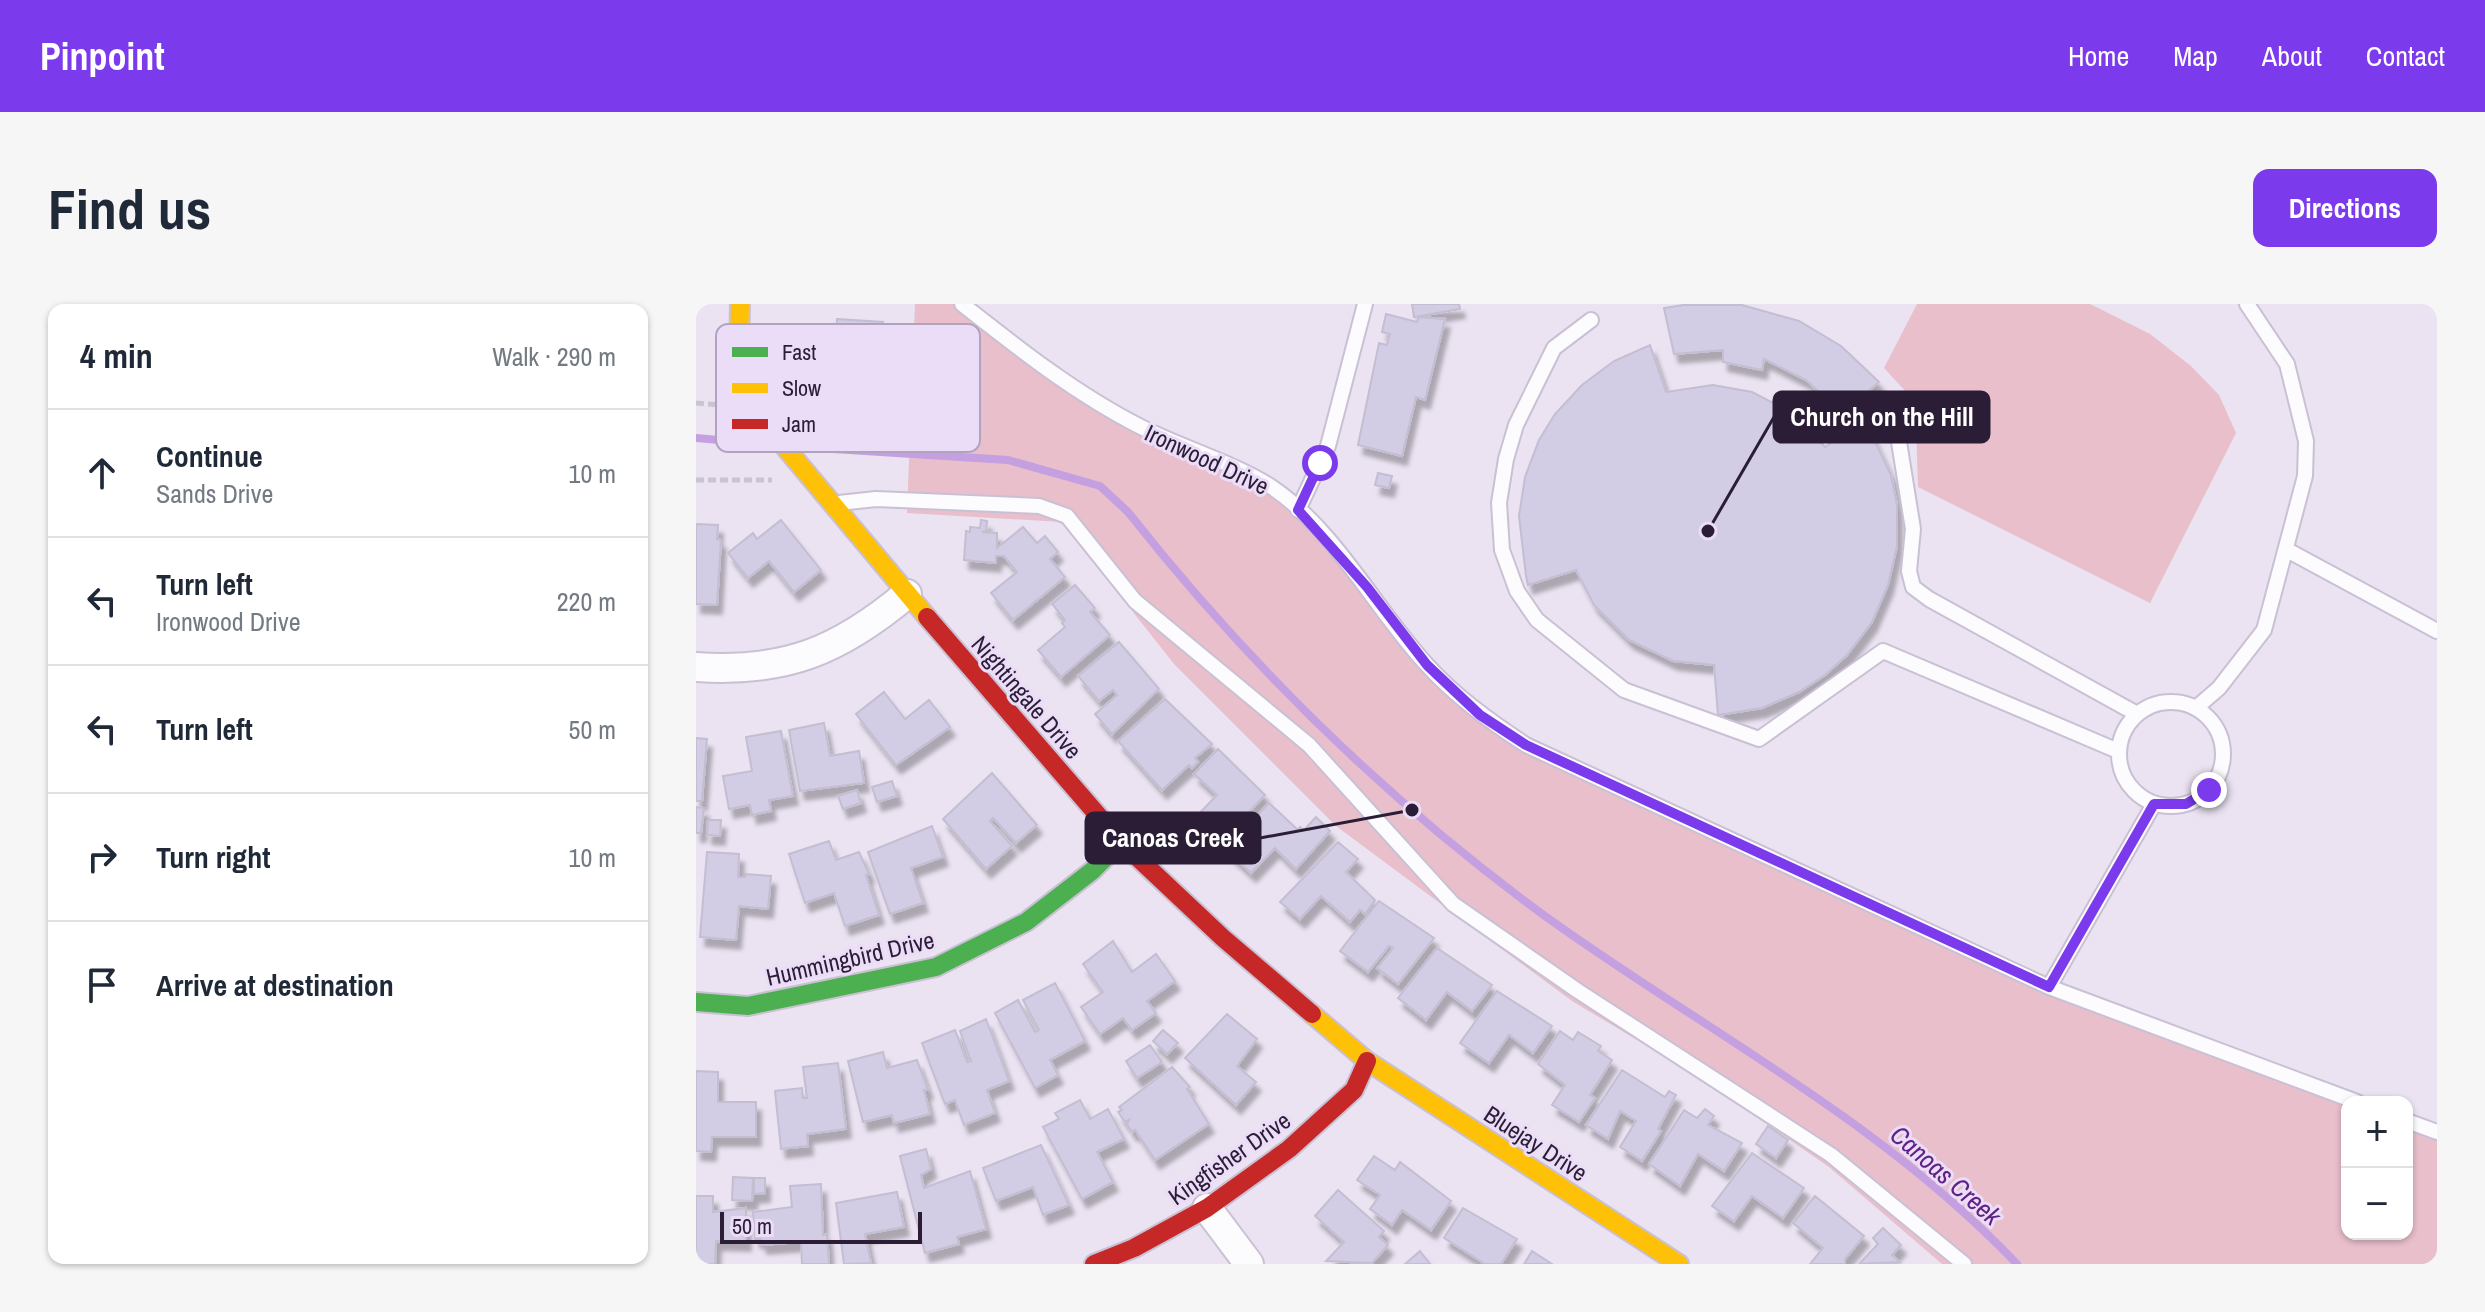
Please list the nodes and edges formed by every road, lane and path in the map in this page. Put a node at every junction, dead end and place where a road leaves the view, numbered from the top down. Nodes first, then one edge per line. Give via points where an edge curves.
1 (740, 304) edge
2 (962, 304) edge
3 (1365, 304) edge
4 (2247, 304) edge
5 (1591, 320) dead end
6 (740, 324) edge
7 (1895, 417) dead end
8 (788, 452) edge
9 (813, 479) junction
10 (696, 480) edge
11 (835, 504) junction
12 (1298, 510) junction
13 (2287, 550) junction
14 (907, 594) junction
15 (2437, 631) edge
16 (696, 667) edge
17 (2197, 707) junction
18 (2137, 714) junction
19 (2118, 751) junction
20 (2154, 804) junction
21 (1121, 842) junction
22 (2049, 987) junction
23 (696, 1002) edge
24 (1367, 1061) junction
25 (2341, 1096) edge
26 (2413, 1123) edge
27 (2437, 1132) edge
28 (1207, 1208) junction
29 (1094, 1264) edge
30 (1249, 1264) edge
31 (1679, 1264) edge
32 (1964, 1264) edge

1 - 6 street, Nightingale Drive
2 - 12 lane, Ironwood Drive via 1071,387 1140,427 1271,487
3 - 12 lane via 1328,446
4 - 13 lane via 2287,364 2306,441
5 - 19 lane via 1554,348 1516,425 1506,459 1499,503 1502,550 1517,591 1537,620 1624,690 1759,739 1883,651
7 - 18 lane via 1913,529 1913,587
8 - 9 street, Nightingale Drive
9 - 10 path
9 - 11 street, Nightingale Drive
11 - 14 street, Nightingale Drive
11 - 32 lane via 876,499 1039,506 1067,516 1135,601 1309,745 1453,904 1831,1155
12 - 22 lane, Ironwood Drive via 1427,665 1480,715 1526,745
13 - 15 lane
13 - 17 lane via 2264,630 2219,688
14 - 16 street via 843,641 802,659 725,669
14 - 21 street, Nightingale Drive
17 - 18 lane via 2172,701
17 - 20 lane via 2209,716 2222,740 2224,754 2216,781 2186,804
18 - 19 lane via 2127,724
19 - 20 lane via 2127,782
20 - 22 lane
21 - 23 street, Hummingbird Drive via 1026,922 936,967 748,1006
21 - 24 street, Nightingale Drive
22 - 25 lane, Ironwood Drive
24 - 28 street, Kingfisher Drive via 1354,1090 1289,1149
24 - 31 street, Bluejay Drive
26 - 27 lane
28 - 29 street, Kingfisher Drive
28 - 30 street

